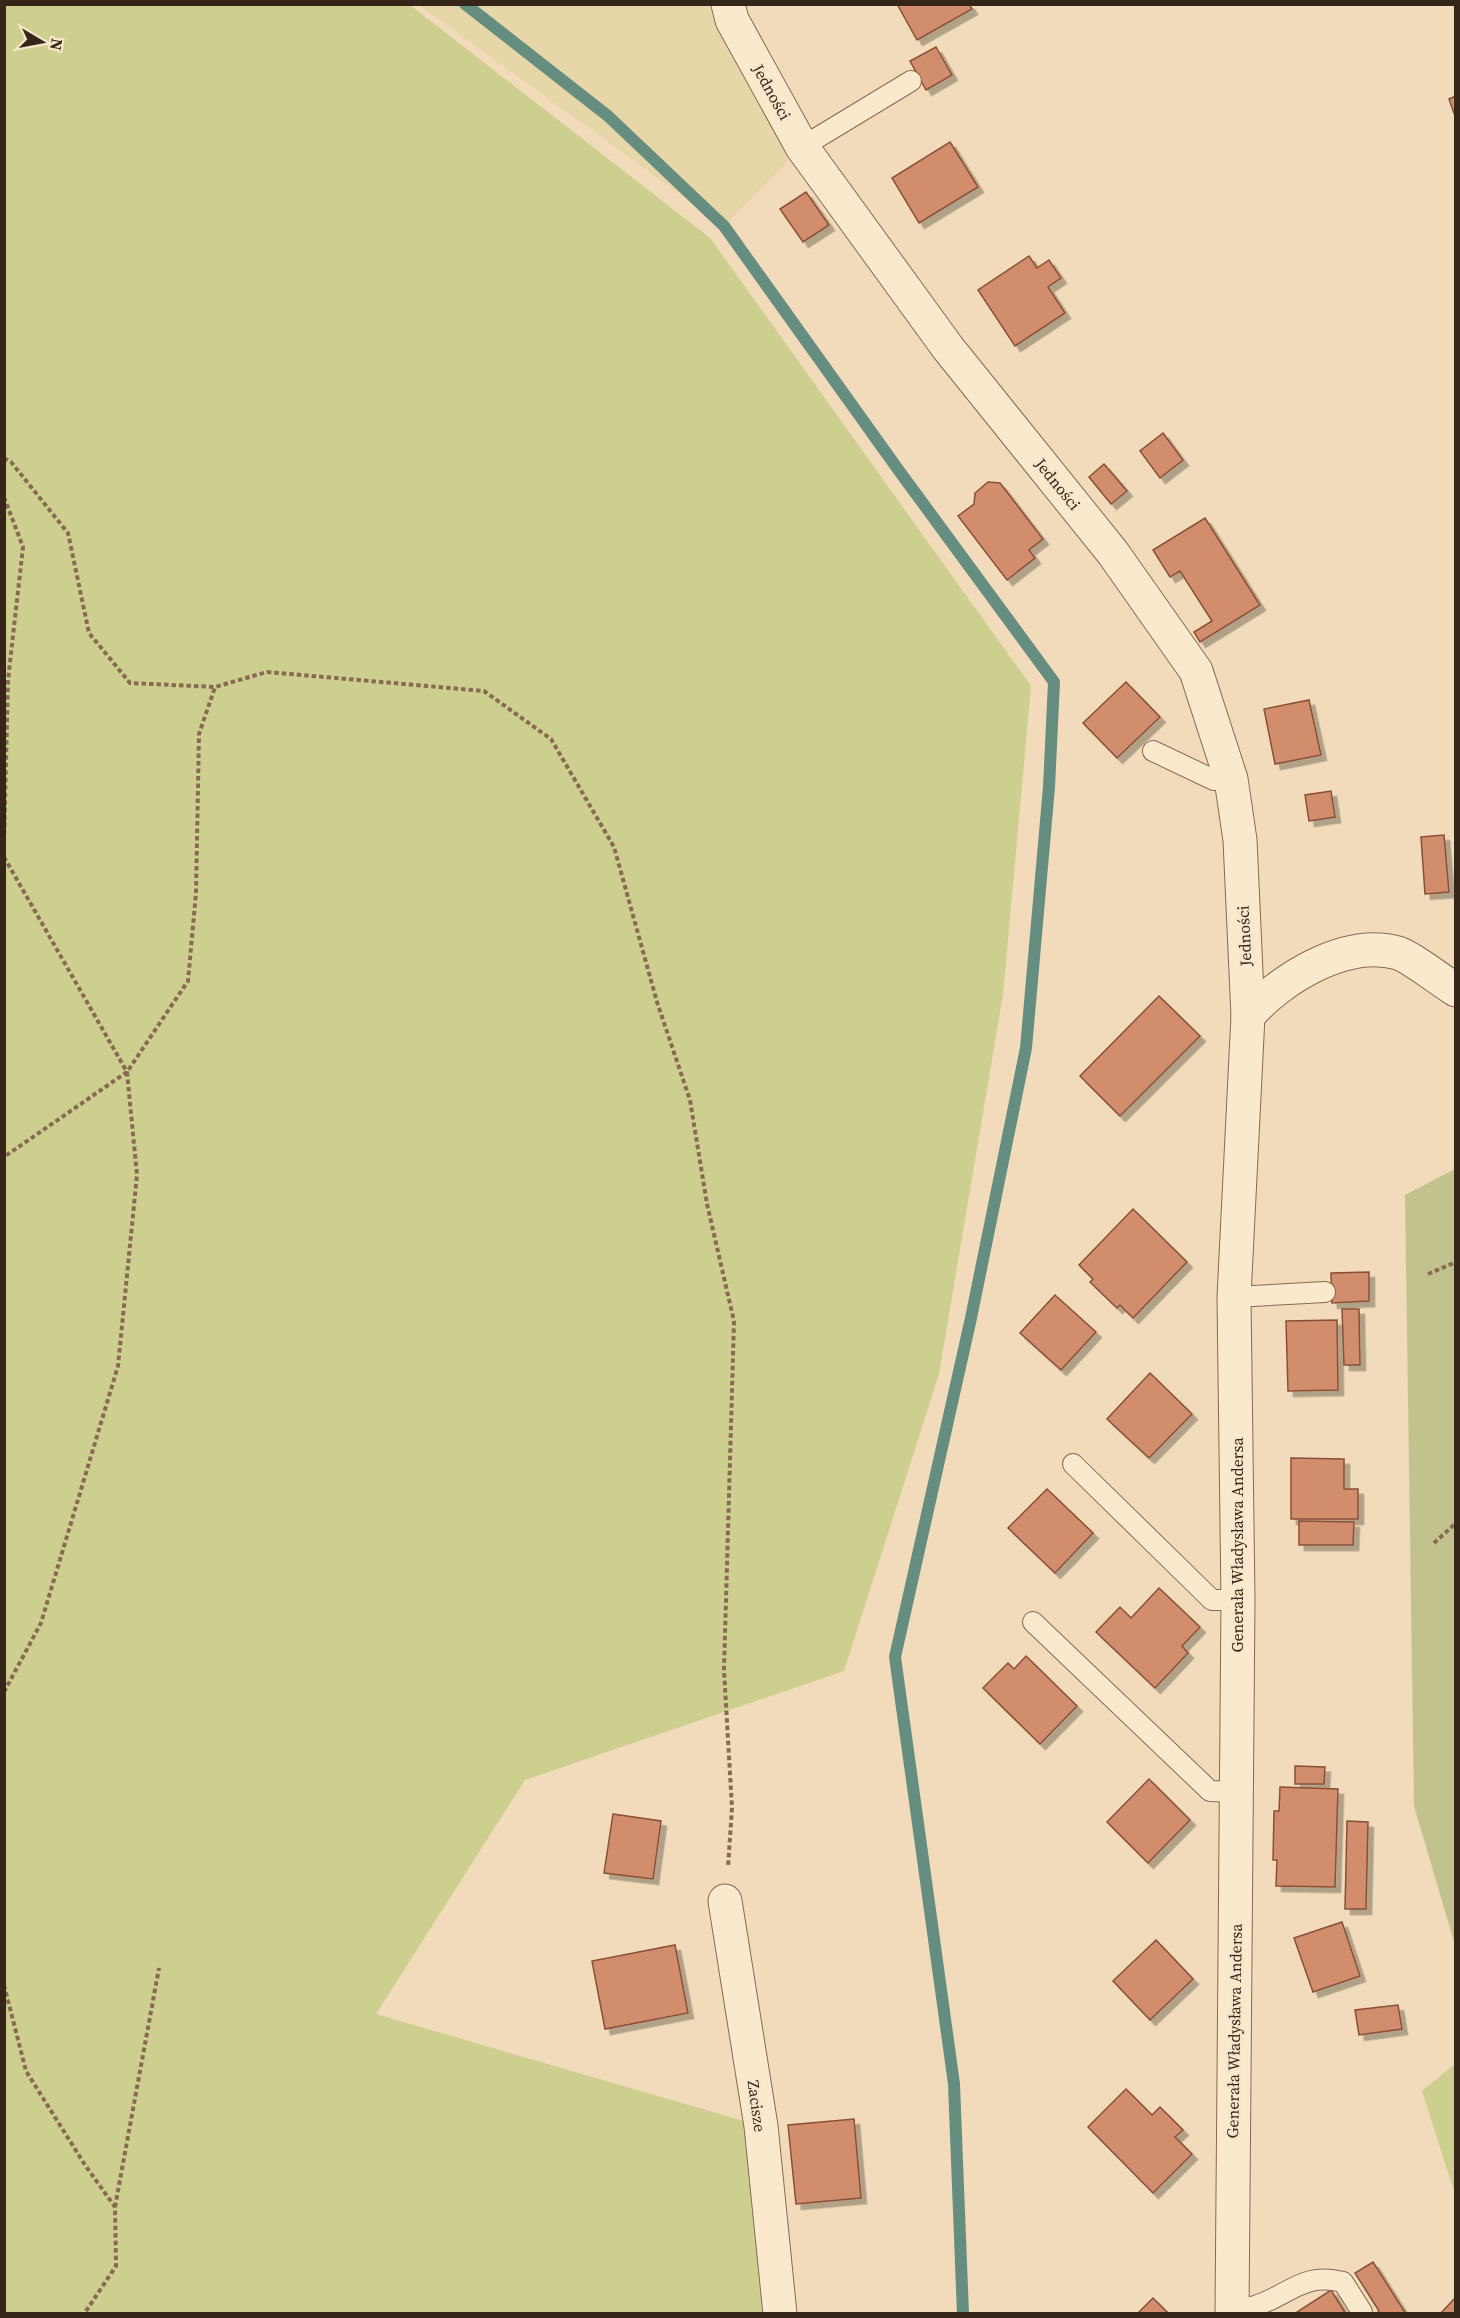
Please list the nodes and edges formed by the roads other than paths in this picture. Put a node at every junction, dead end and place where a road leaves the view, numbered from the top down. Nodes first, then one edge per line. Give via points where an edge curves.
1 (728, 4) edge
2 (911, 81) dead end
3 (802, 147) junction
4 (1153, 751) dead end
5 (1231, 779) junction
6 (1455, 990) edge
7 (1248, 1016) junction
8 (1325, 1292) dead end
9 (1234, 1297) junction
10 (1073, 1464) dead end
11 (1239, 1600) junction
12 (1033, 1622) dead end
13 (1236, 1792) junction
14 (725, 1901) road end
15 (1232, 2310) edge
16 (1362, 2312) dead end
17 (780, 2313) edge

1 - 3 street, Jedności via 732,20
2 - 3 lane
3 - 5 street, Jedności via 948,348 1113,554 1196,671
4 - 5 lane via 1214,780
5 - 7 street, Jedności via 1240,840
6 - 7 street via 1398,953 1361,950 1309,966 1264,997
7 - 9 street, Generała Władysława Andersa
8 - 9 lane
9 - 11 street, Generała Władysława Andersa
10 - 11 lane via 1212,1600
11 - 13 street, Generała Władysława Andersa
12 - 13 lane via 1210,1791
13 - 15 street, Generała Władysława Andersa
14 - 17 street, Zacisze via 761,2126
15 - 16 lane via 1253,2307 1308,2280 1327,2278 1343,2282

